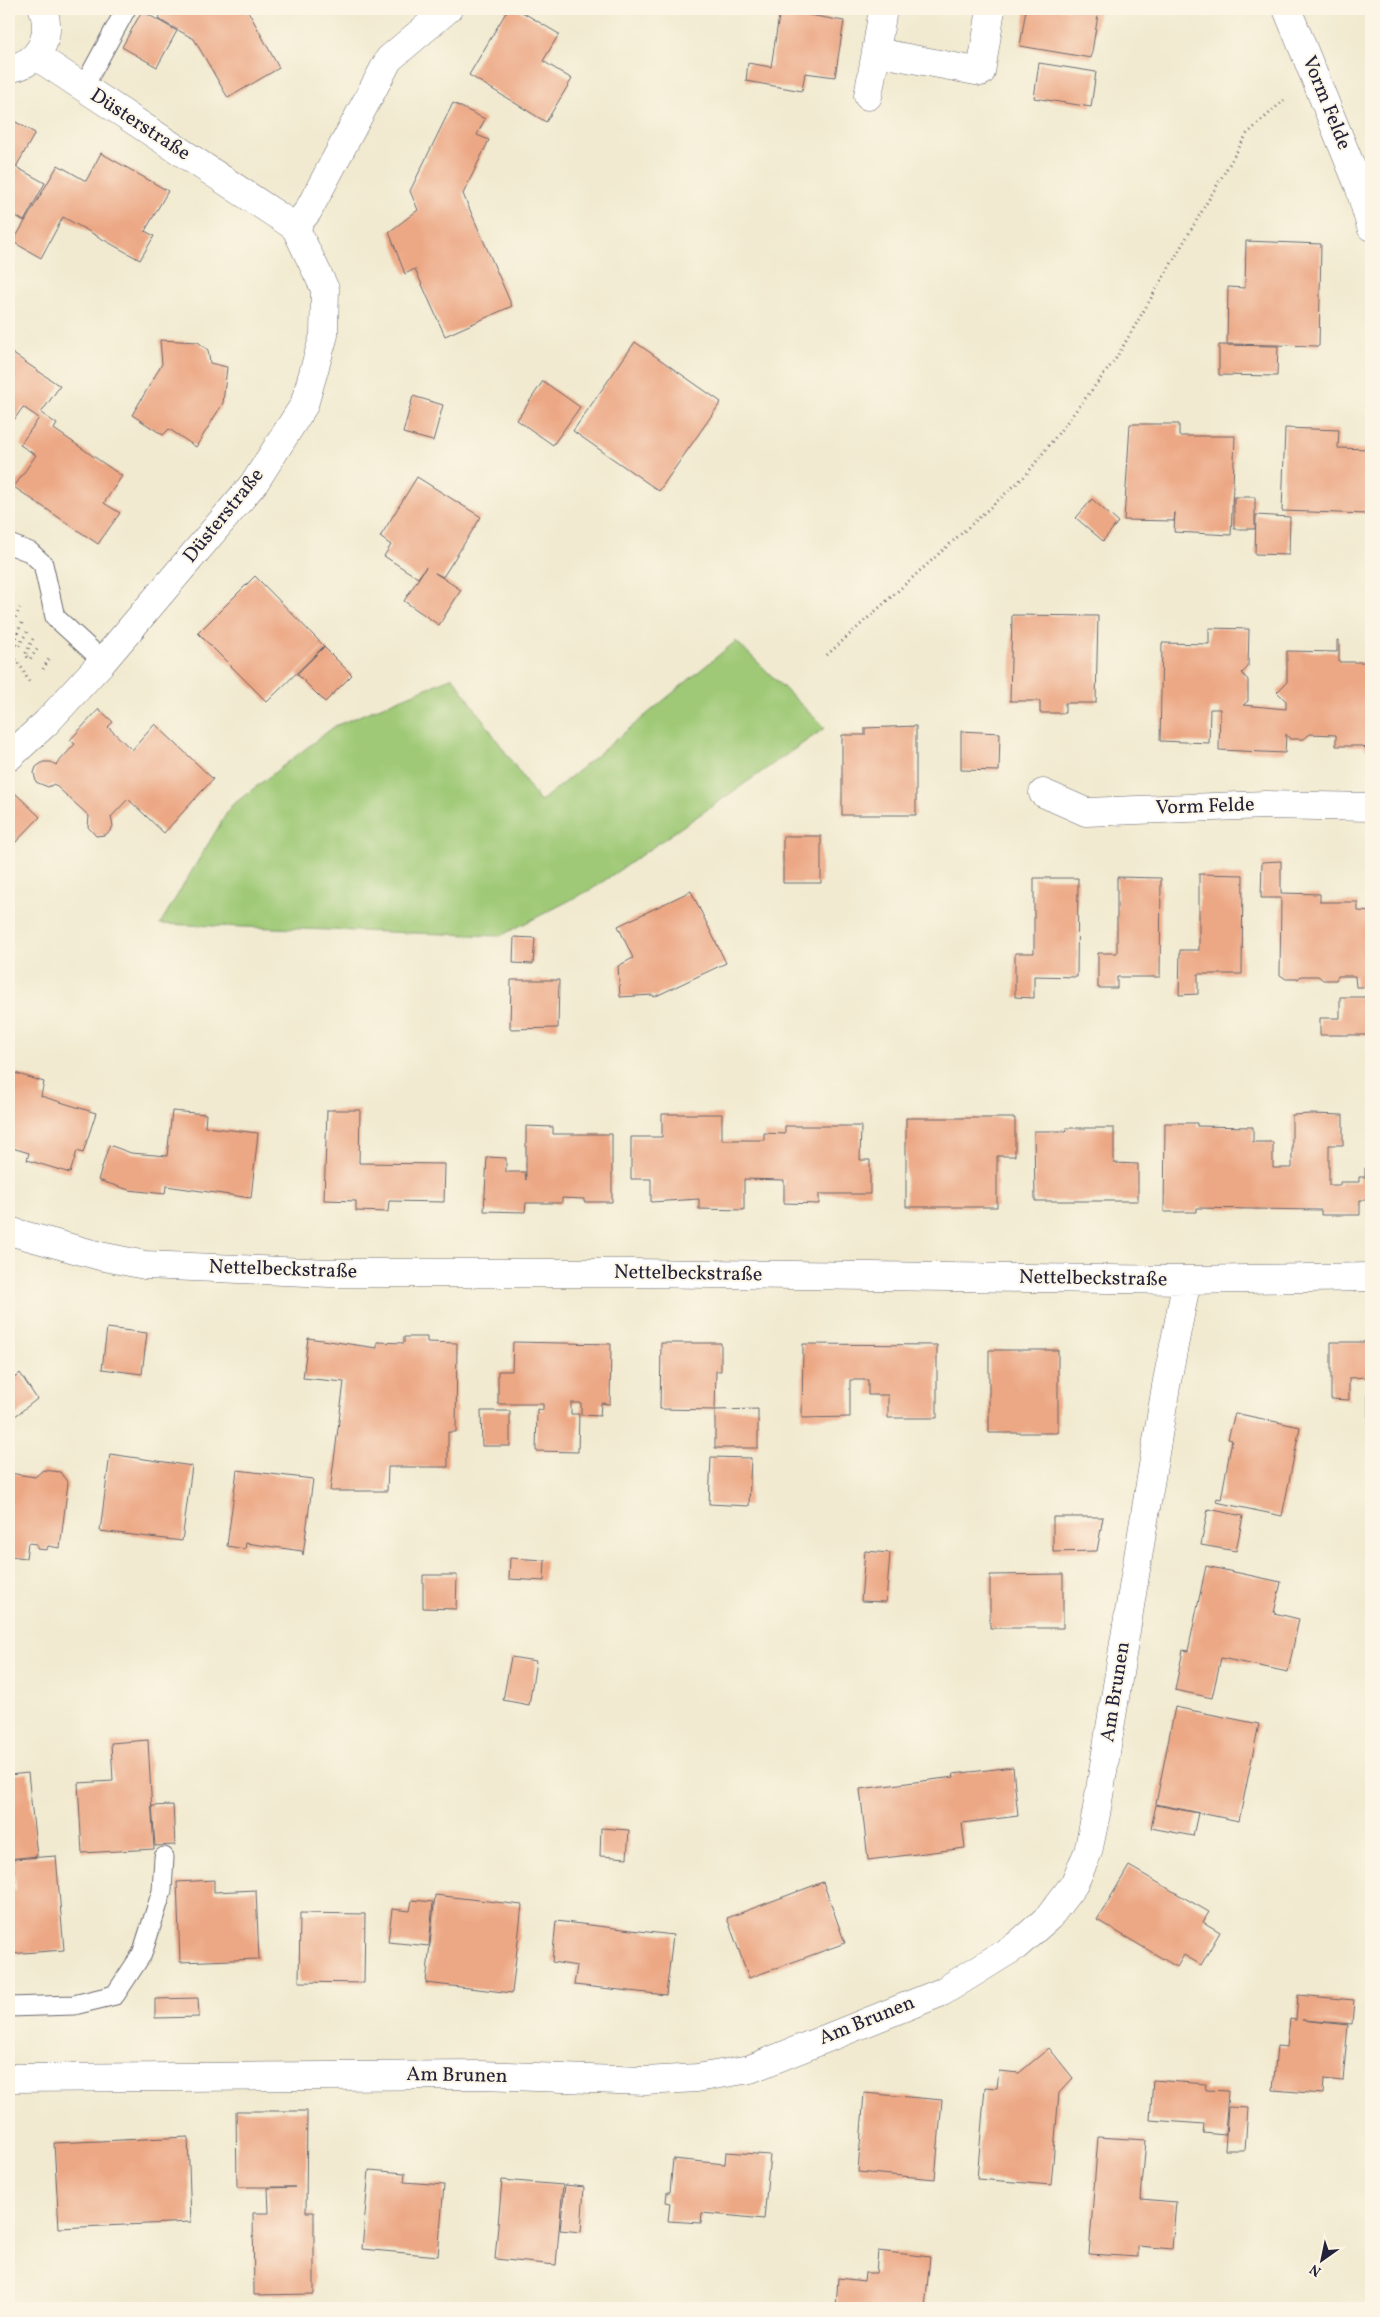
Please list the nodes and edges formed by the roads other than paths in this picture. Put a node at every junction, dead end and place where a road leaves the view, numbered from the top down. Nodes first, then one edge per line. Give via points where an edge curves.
1 (44, 9) edge
2 (126, 9) edge
3 (448, 9) edge
4 (883, 9) edge
5 (991, 9) edge
6 (1286, 9) edge
7 (876, 52) junction
8 (36, 56) junction
9 (9, 68) edge
10 (83, 88) junction
11 (868, 96) dead end
12 (296, 227) junction
13 (1371, 227) edge
14 (9, 544) edge
15 (103, 662) junction
16 (9, 757) edge
17 (1043, 793) dead end
18 (1371, 807) edge
19 (9, 1231) edge
20 (1371, 1277) edge
21 (1187, 1280) junction
22 (164, 1857) dead end
23 (9, 2006) edge
24 (9, 2078) edge

1 - 8 street via 47,33
2 - 10 lane
3 - 12 street via 389,59 308,211
4 - 7 street
5 - 7 street via 981,72
6 - 13 street, Vorm Felde via 1359,186
7 - 11 street
8 - 9 street
8 - 10 street, Düsterstraße
10 - 12 street, Düsterstraße
12 - 15 street, Düsterstraße via 325,289 324,335 304,405 255,482
14 - 15 lane via 30,552 43,564 55,617
15 - 16 street, Düsterstraße
17 - 18 street, Vorm Felde via 1086,812 1265,805
19 - 21 street, Nettelbeckstraße via 145,1265 330,1273
20 - 21 street, Nettelbeckstraße
21 - 24 street, Am Brunen via 1166,1386 1088,1852 1074,1884 1048,1916 1016,1946 942,1992 750,2069 697,2078 644,2081 481,2075
22 - 23 lane via 162,1891 142,1954 115,1995 74,2005

